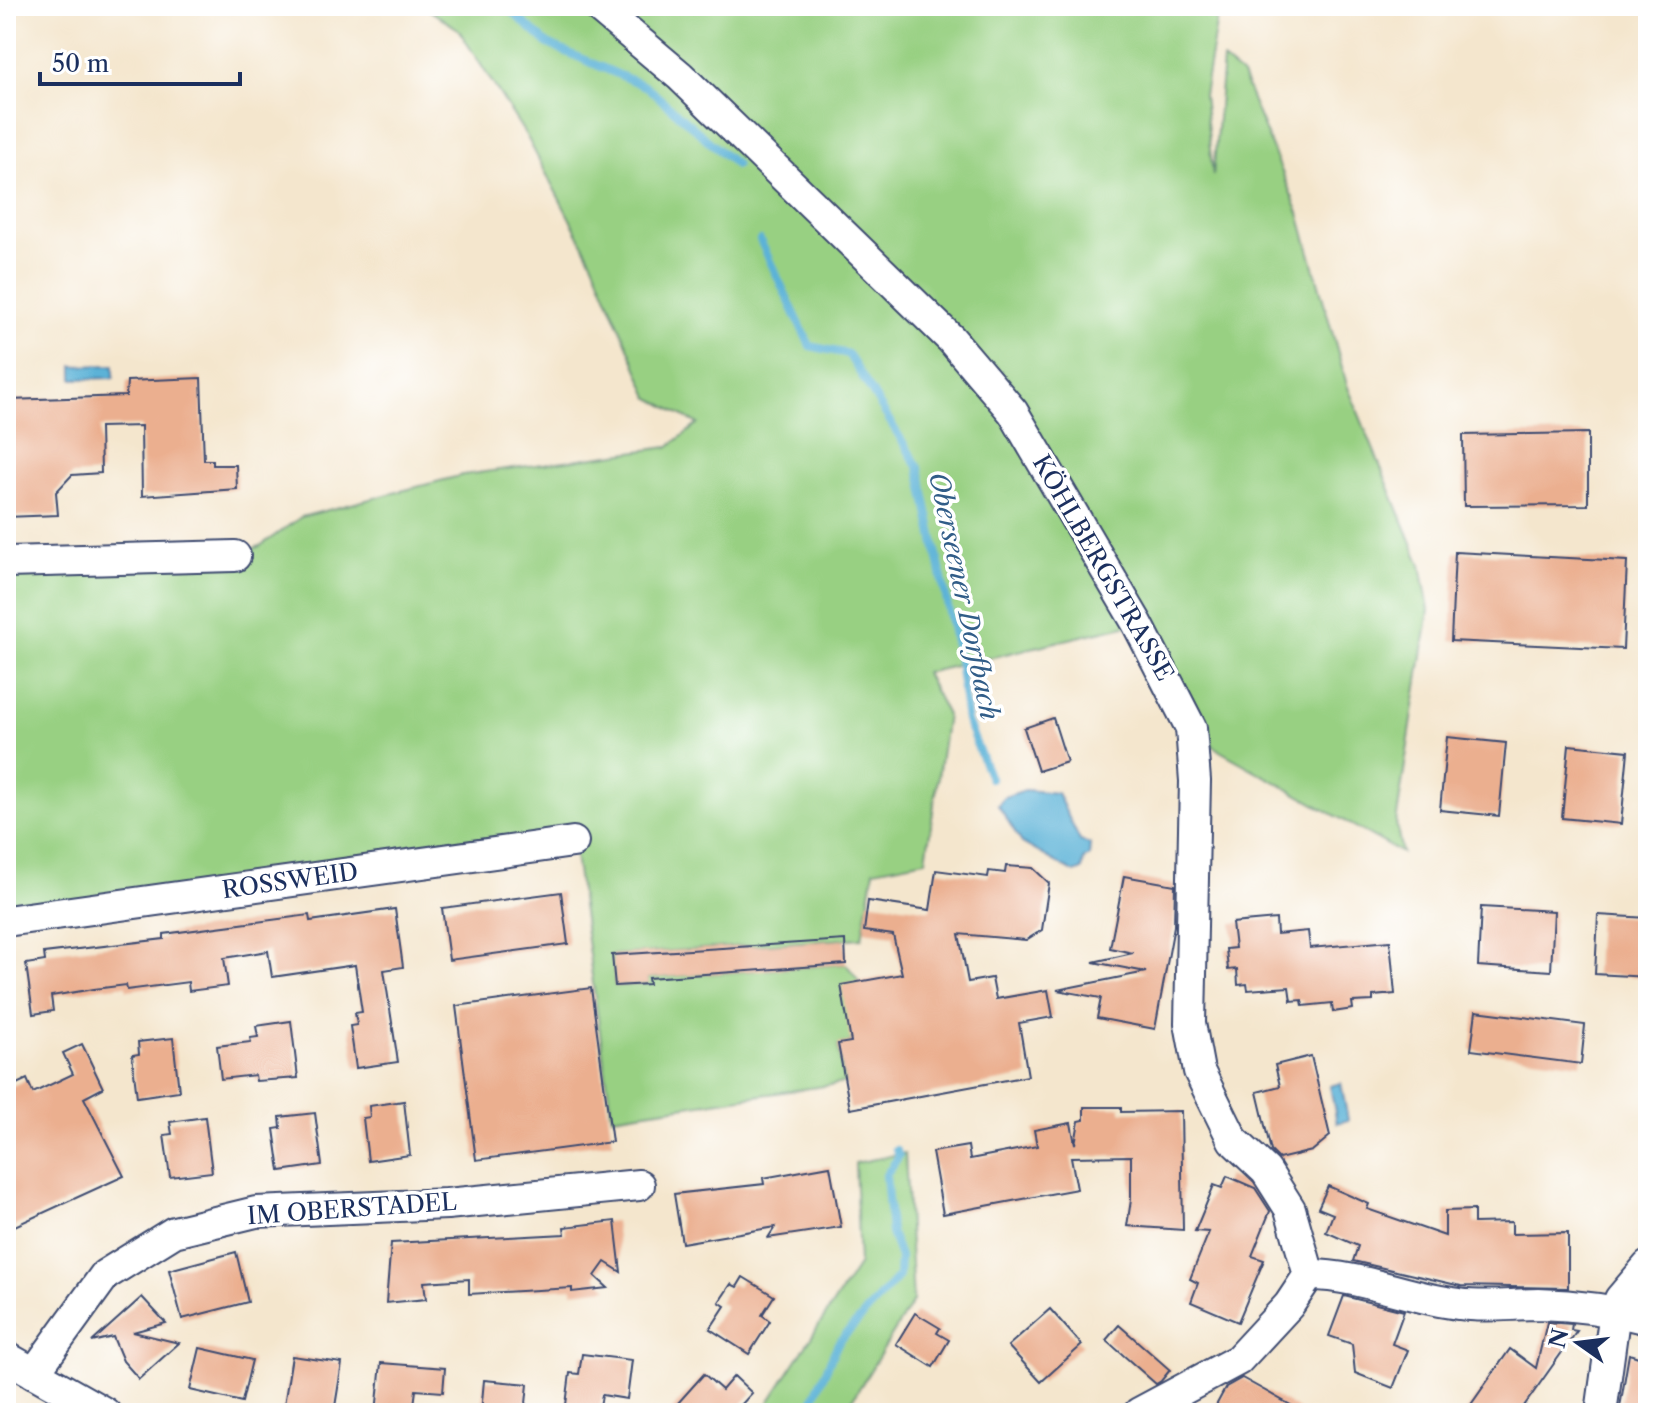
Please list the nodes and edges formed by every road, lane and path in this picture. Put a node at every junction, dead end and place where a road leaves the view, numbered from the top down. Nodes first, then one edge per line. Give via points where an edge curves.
1 (597, 6) edge
2 (235, 556) dead end
3 (6, 562) edge
4 (573, 842) dead end
5 (6, 921) edge
6 (639, 1185) dead end
7 (1648, 1266) edge
8 (1309, 1275) junction
9 (1615, 1311) junction
10 (1648, 1319) edge
11 (6, 1357) edge
12 (34, 1373) junction
13 (105, 1413) edge
14 (1139, 1413) edge
15 (1601, 1413) edge

1 - 8 street, KÖHLBERGSTRASSE via 680,76 951,339 1013,412 1137,623 1191,728 1195,781 1190,1023 1199,1071 1233,1140 1266,1171 1290,1209
2 - 3 street
4 - 5 street, ROSSWEID
6 - 12 street, IM OBERSTADEL via 447,1204 256,1212 174,1232 105,1275
7 - 9 street
8 - 9 street via 1356,1278 1396,1293 1461,1305 1543,1304
8 - 14 street via 1238,1360
9 - 10 street
9 - 15 street
11 - 12 street
12 - 13 street

